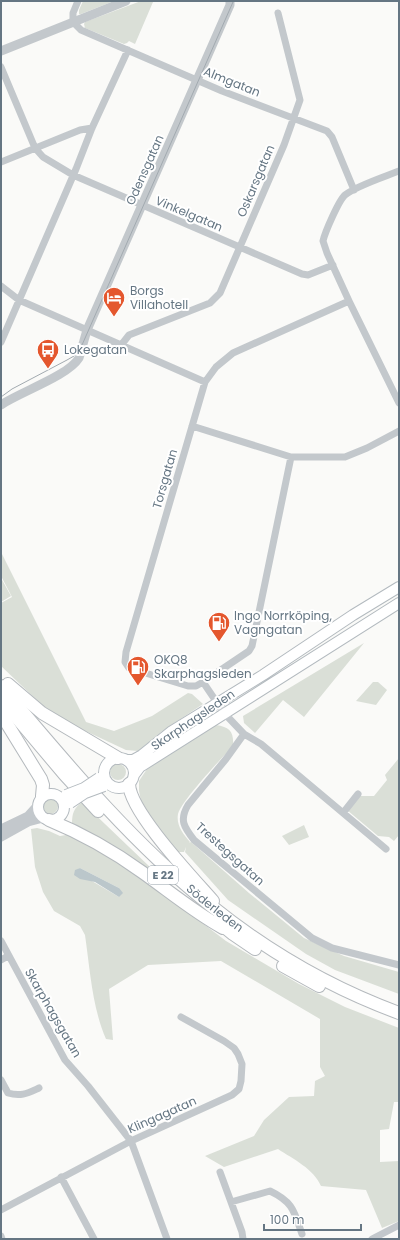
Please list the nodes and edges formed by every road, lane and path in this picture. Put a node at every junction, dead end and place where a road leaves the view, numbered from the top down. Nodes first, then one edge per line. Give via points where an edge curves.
1 (78, 1) edge
2 (126, 1) edge
3 (231, 2) edge
4 (278, 13) dead end
5 (73, 22) junction
6 (128, 50) junction
7 (1, 51) edge
8 (1, 67) edge
9 (197, 80) junction
10 (293, 119) junction
11 (92, 128) junction
12 (35, 148) junction
13 (1, 162) edge
14 (399, 171) edge
15 (73, 176) junction
16 (354, 190) junction
17 (142, 206) junction
18 (239, 247) junction
19 (332, 265) junction
20 (1, 286) edge
21 (19, 300) junction
22 (349, 301) junction
23 (87, 330) junction
24 (1, 342) edge
25 (122, 344) junction
26 (205, 382) junction
27 (399, 403) edge
28 (1, 405) edge
29 (192, 426) junction
30 (399, 431) edge
31 (291, 458) junction
32 (399, 587) edge
33 (399, 603) edge
34 (1, 678) edge
35 (204, 682) junction
36 (1, 686) edge
37 (1, 699) edge
38 (216, 703) junction
39 (224, 713) junction
40 (1, 714) edge
41 (244, 734) junction
42 (123, 759) junction
43 (105, 780) junction
44 (132, 780) junction
45 (358, 794) dead end
46 (64, 800) junction
47 (40, 801) junction
48 (343, 813) junction
49 (46, 819) junction
50 (1, 829) edge
51 (1, 837) edge
52 (386, 849) dead end
53 (234, 929) junction
54 (1, 941) edge
55 (8, 956) junction
56 (1, 960) edge
57 (399, 965) edge
58 (399, 1013) edge
59 (181, 1017) dead end
60 (399, 1021) edge
61 (1, 1080) edge
62 (240, 1086) junction
63 (39, 1088) dead end
64 (248, 1090) dead end
65 (131, 1141) junction
66 (220, 1172) dead end
67 (61, 1177) junction
68 (231, 1202) junction
69 (1, 1210) edge
70 (399, 1225) edge
71 (302, 1234) dead end
72 (1, 1236) edge
73 (2, 1239) edge
74 (94, 1239) edge
75 (168, 1239) edge
76 (243, 1239) edge
77 (372, 1239) edge

1 - 5 street via 73,13
2 - 5 street
3 - 9 street, Odensgatan
4 - 10 street, Oskarsgatan via 300,100
5 - 6 street, Almgatan via 80,30
5 - 7 street
6 - 9 street, Almgatan
6 - 11 street
8 - 12 street, Vinkelgatan
9 - 10 street, Almgatan
9 - 17 street, Odensgatan
10 - 16 street, Almgatan via 324,129 330,134
10 - 18 street, Oskarsgatan
11 - 12 street via 80,130
11 - 15 street
12 - 13 street
12 - 15 street, Vinkelgatan via 43,157
14 - 16 street
15 - 17 street, Vinkelgatan
15 - 21 street
16 - 19 street via 343,196 323,241
17 - 18 street, Vinkelgatan
17 - 23 street, Odensgatan
18 - 19 street, Vinkelgatan via 308,276
18 - 25 street, Oskarsgatan via 220,293 210,303 129,335
19 - 22 street
20 - 21 street
21 - 23 street
21 - 24 street
22 - 26 street, Torsgatan via 233,353 216,367
22 - 27 street
23 - 25 street
23 - 28 street, Odensgatan via 82,344 68,363 53,377
25 - 26 street
26 - 29 street, Torsgatan
29 - 31 street
29 - 35 street, Torsgatan via 125,662 129,668 188,686
30 - 31 street via 345,457
31 - 35 street via 252,646 249,652
32 - 38 main road, Skarphagsleden via 264,675
33 - 39 main road, Skarphagsleden
34 - 42 highway via 42,713
35 - 38 street
36 - 53 highway, Söderleden / E 22 via 103,804
37 - 53 highway, Söderleden / E 22 via 64,774 148,861 190,900
38 - 39 street
38 - 42 main road, Skarphagsleden via 172,731 134,760
39 - 41 street
39 - 44 main road, Skarphagsleden via 140,767
40 - 47 highway via 41,779
41 - 48 street via 261,744
41 - 57 street, Trestegsgatan via 188,805 183,818 185,828 194,840 312,938 332,948
42 - 43 main road via 110,761 106,766
42 - 44 main road via 132,765
43 - 44 main road via 120,788
43 - 46 main road, bridge via 84,788
44 - 53 highway via 130,789 133,799 166,847
45 - 48 street
46 - 47 main road via 51,793
46 - 49 main road via 60,817
47 - 49 main road via 39,814
47 - 50 street via 28,816
48 - 52 street
49 - 51 street via 28,822
49 - 53 highway via 106,848 208,920
53 - 58 highway, Söderleden / E 22 via 318,977
53 - 60 highway, Söderleden / E 22 via 302,977
54 - 55 street, Skarphagsgatan
55 - 56 street
55 - 65 street, Skarphagsgatan via 66,1060
59 - 62 street via 234,1048 242,1064
61 - 63 street via 8,1093 16,1096
62 - 64 street
62 - 65 street, Klingagatan via 232,1095
65 - 67 street, Klingagatan
65 - 75 street, Skarphagsgatan
66 - 68 street
67 - 69 street, Klingagatan
67 - 74 street
68 - 71 street via 270,1191 291,1205
68 - 76 street
70 - 77 street
72 - 73 street

